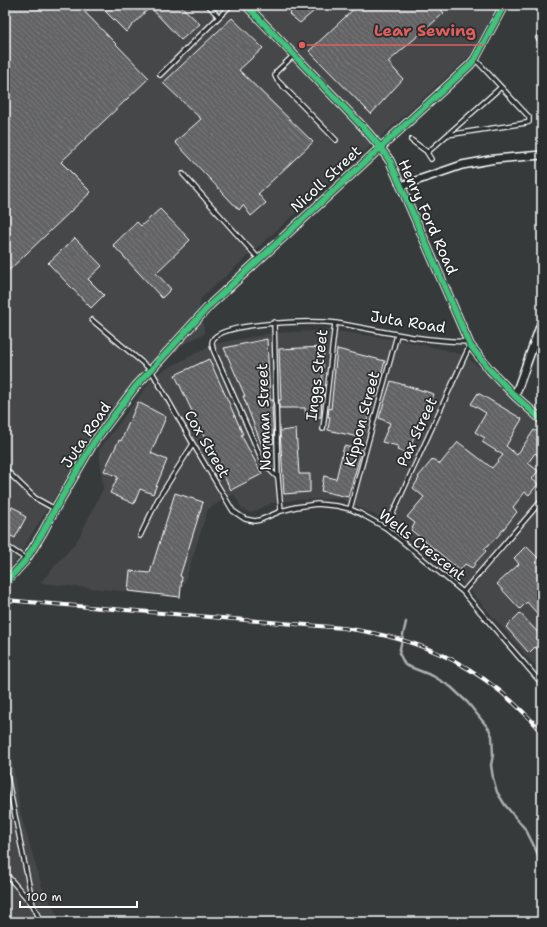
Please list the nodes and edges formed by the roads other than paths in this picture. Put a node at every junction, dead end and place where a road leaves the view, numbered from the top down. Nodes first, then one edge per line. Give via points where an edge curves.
1 (208, 5) edge
2 (231, 5) edge
3 (246, 5) edge
4 (504, 5) edge
5 (219, 17) junction
6 (542, 35) edge
7 (538, 38) dead end
8 (294, 55) junction
9 (475, 59) junction
10 (160, 75) dead end
11 (501, 87) junction
12 (447, 135) junction
13 (336, 140) dead end
14 (411, 140) dead end
15 (380, 147) junction
16 (428, 152) junction
17 (542, 155) edge
18 (431, 159) dead end
19 (183, 174) dead end
20 (401, 186) junction
21 (259, 258) junction
22 (203, 312) joint
23 (92, 320) dead end
24 (542, 321) edge
25 (274, 322) junction
26 (335, 323) junction
27 (397, 335) junction
28 (469, 344) junction
29 (151, 370) junction
30 (515, 396) junction
31 (542, 420) edge
32 (323, 429) dead end
33 (193, 444) junction
34 (5, 469) edge
35 (278, 478) junction
36 (542, 500) edge
37 (55, 509) junction
38 (350, 509) junction
39 (281, 511) junction
40 (250, 520) joint
41 (386, 528) junction
42 (140, 536) dead end
43 (5, 545) edge
44 (26, 559) junction
45 (5, 583) edge
46 (463, 592) junction
47 (542, 676) edge
48 (538, 680) junction
49 (542, 684) edge
50 (5, 766) edge
51 (5, 873) edge
52 (33, 904) junction
53 (41, 922) edge

1 - 5 lane
2 - 5 lane
3 - 8 street, Henry Ford Road
4 - 9 street, Nicoll Street
5 - 10 lane
6 - 7 lane
8 - 13 lane via 275,76
8 - 15 street, Henry Ford Road
9 - 11 lane
9 - 15 street, Nicoll Street
11 - 12 lane
11 - 12 lane via 529,117 528,122
12 - 16 lane
14 - 16 lane
15 - 20 street, Henry Ford Road via 390,161
15 - 21 street, Nicoll Street
16 - 18 lane
17 - 20 street via 462,165
19 - 21 lane
20 - 28 street, Henry Ford Road
21 - 22 street, Nicoll Street
22 - 29 street, Juta Road
23 - 29 lane
24 - 30 street
25 - 26 lane, Juta Road
25 - 35 lane, Norman Street
25 - 35 lane, Juta Road via 221,333 212,340 212,343 262,460
26 - 27 lane, Juta Road
26 - 32 lane, Inggs Street
27 - 28 lane, Juta Road
27 - 38 lane, Kippon Street
28 - 30 street
28 - 41 lane, Pax Street
29 - 33 lane, Cox Street
29 - 37 street, Juta Road via 94,442
30 - 31 street
33 - 40 lane, Cox Street via 233,511 240,517
33 - 42 lane via 158,499
34 - 37 lane via 35,498
35 - 39 lane, Norman Street
36 - 46 lane
37 - 44 street, Juta Road
38 - 39 lane, Wells Crescent via 317,504
38 - 41 lane, Wells Crescent
39 - 40 lane, Wells Crescent via 260,520
41 - 46 lane, Wells Crescent
43 - 44 lane
44 - 45 street, Juta Road
46 - 48 lane, Wells Crescent
47 - 48 lane
48 - 49 lane, Wells Crescent
50 - 52 lane
51 - 52 lane
52 - 53 lane

